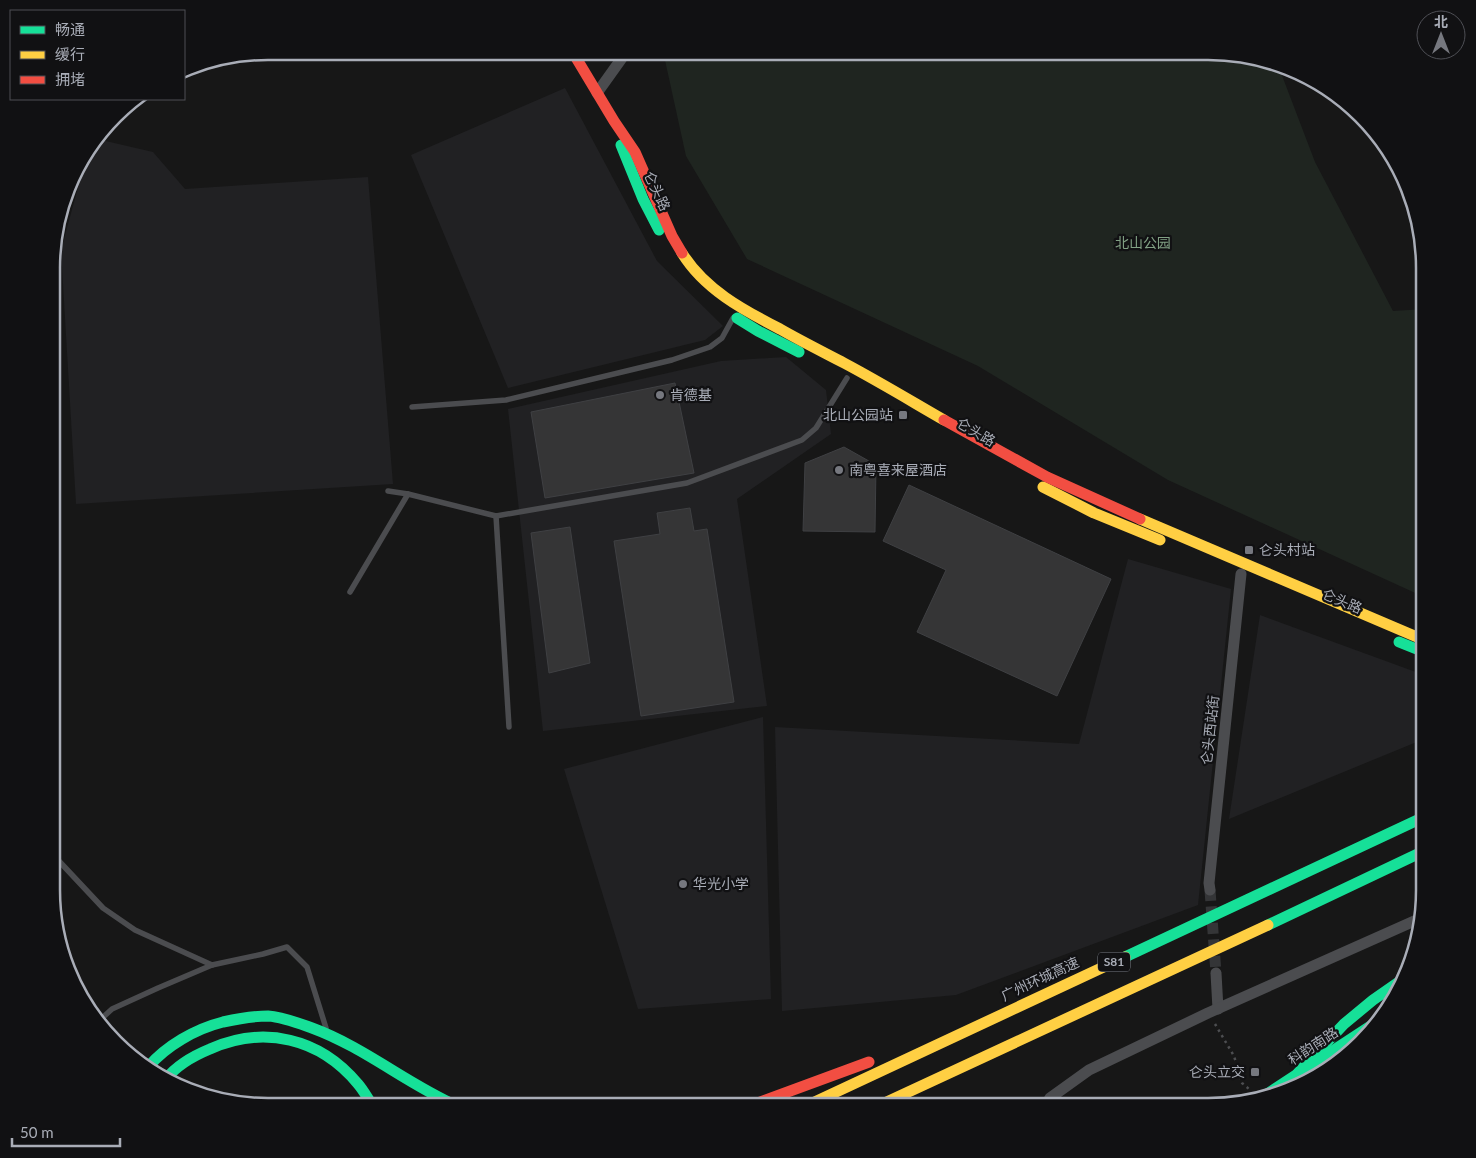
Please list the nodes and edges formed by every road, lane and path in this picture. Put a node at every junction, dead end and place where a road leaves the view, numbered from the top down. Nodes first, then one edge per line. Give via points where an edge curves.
1 (577, 60) edge
2 (621, 60) edge
3 (597, 93) junction
4 (614, 121) junction
5 (734, 316) junction
6 (838, 373) junction
7 (412, 407) dead end
8 (388, 491) dead end
9 (408, 494) junction
10 (496, 516) junction
11 (1169, 544) dead end
12 (1196, 555) dead end
13 (1241, 574) junction
14 (350, 592) dead end
15 (1416, 637) edge
16 (1416, 649) edge
17 (509, 727) dead end
18 (1416, 820) edge
19 (1416, 855) edge
20 (60, 862) edge
21 (1210, 890) tunnel mouth
22 (1413, 921) edge
23 (212, 965) junction
24 (1216, 972) tunnel mouth
25 (1393, 986) edge
26 (1014, 1008) junction
27 (1213, 1011) junction
28 (103, 1017) edge
29 (1357, 1034) edge
30 (329, 1035) junction
31 (895, 1052) dead end
32 (876, 1059) dead end
33 (153, 1063) edge
34 (1298, 1073) junction
35 (171, 1074) edge
36 (1242, 1083) dead end
37 (1280, 1085) edge
38 (368, 1098) edge
39 (439, 1098) edge
40 (769, 1098) edge
41 (821, 1098) edge
42 (896, 1098) edge
43 (1050, 1098) edge

1 - 3 main road, 仑头路
2 - 3 street
3 - 4 main road, 仑头路
4 - 5 main road, 仑头路 via 643,199 670,253 690,279
4 - 15 main road, 仑头路 via 635,152 672,236 686,259 721,295 1047,477
5 - 6 main road, 仑头路
5 - 7 lane via 722,338 710,347 672,360 506,400
6 - 10 lane via 816,428 802,440 687,483
6 - 11 main road, 仑头路 via 1049,490
8 - 9 lane
9 - 10 lane
9 - 14 lane
10 - 17 lane
12 - 13 main road, 仑头路
13 - 16 main road, 仑头路
13 - 21 street, 仑头西站街
18 - 26 main road, 广州环城高速 / S81
19 - 42 main road, S81
20 - 23 lane via 103,908 135,930
22 - 27 street
23 - 28 lane via 112,1009
23 - 30 lane via 288,947 307,967
24 - 27 street
25 - 34 main road via 1344,1024
26 - 31 main road
26 - 41 main road, 广州环城高速 / S81
27 - 36 path via 1234,1056
27 - 43 street via 1088,1070
29 - 34 main road, 科韵南路
30 - 33 main road via 272,1017 227,1021 201,1029
30 - 39 main road
32 - 40 main road
34 - 37 main road, 科韵南路
35 - 38 main road via 211,1047 265,1036 293,1040 319,1051 356,1081

